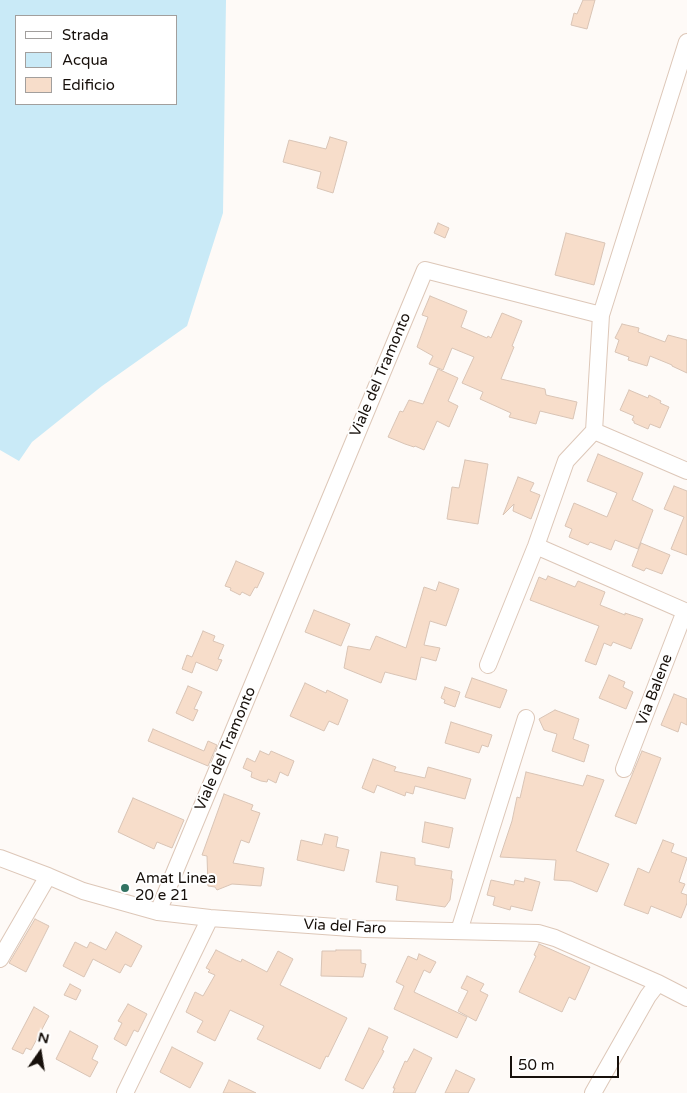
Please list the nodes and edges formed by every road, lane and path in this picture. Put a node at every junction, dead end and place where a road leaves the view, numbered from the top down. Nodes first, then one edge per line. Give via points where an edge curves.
1 (687, 42) edge
2 (683, 71) edge
3 (601, 314) junction
4 (594, 431) junction
5 (687, 471) edge
6 (536, 546) junction
7 (686, 611) edge
8 (488, 665) dead end
9 (526, 718) dead end
10 (624, 768) dead end
11 (0, 858) edge
12 (48, 876) junction
13 (158, 912) junction
14 (210, 918) junction
15 (459, 932) junction
16 (0, 959) edge
17 (658, 983) junction
18 (687, 998) edge
19 (125, 1093) edge
20 (593, 1093) edge

1 - 2 street
2 - 3 street
3 - 4 street
3 - 13 street, Viale del Tramonto via 425,270
4 - 5 street
4 - 6 street via 566,461
6 - 7 street, Via Balene
6 - 8 street
7 - 10 street, Via Balene
9 - 15 street
11 - 12 street, Via del Faro
12 - 13 street, Via del Faro via 83,891
12 - 16 street
13 - 14 street, Via del Faro
14 - 15 street, Via del Faro
14 - 19 street
15 - 17 street, Via del Faro via 538,933
17 - 18 street, Via del Faro
17 - 20 street

